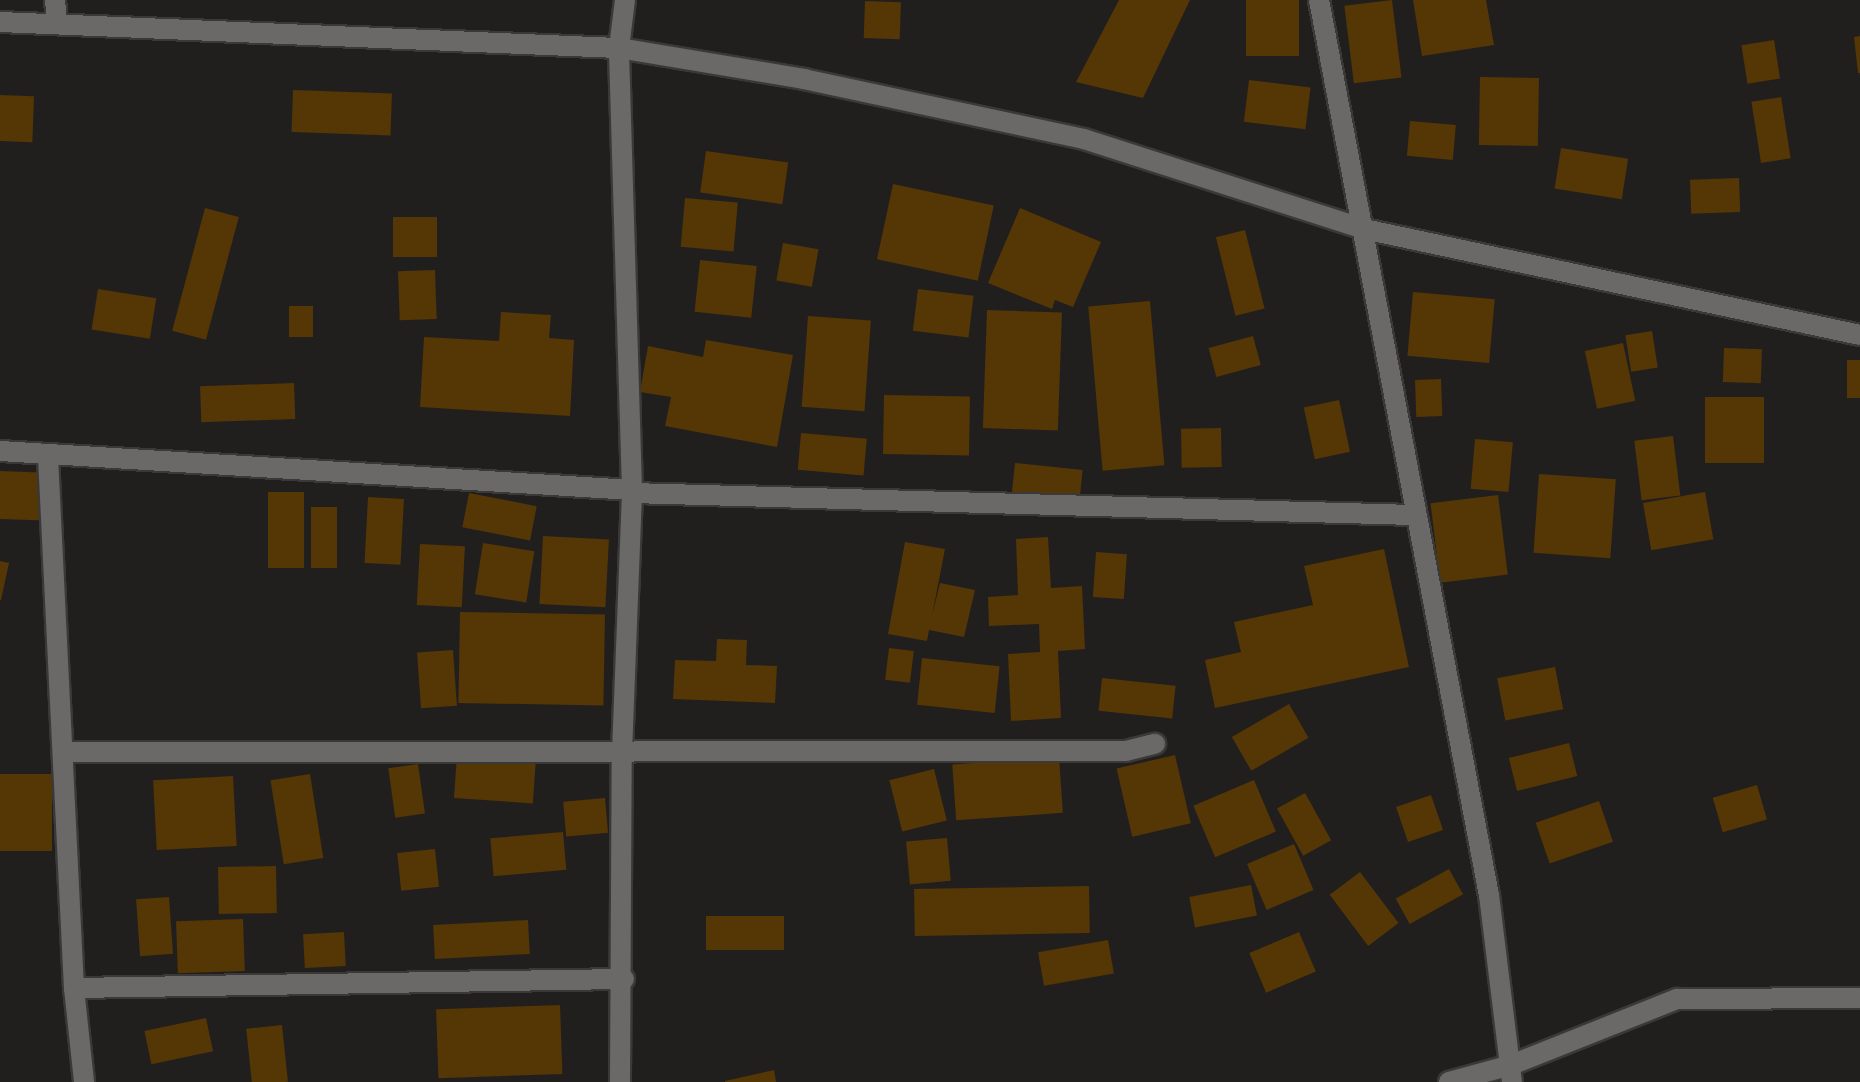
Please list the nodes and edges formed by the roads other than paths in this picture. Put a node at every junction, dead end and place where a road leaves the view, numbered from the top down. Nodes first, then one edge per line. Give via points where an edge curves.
1 (55, 0) edge
2 (625, 0) edge
3 (1319, 0) edge
4 (0, 22) edge
5 (57, 23) junction
6 (619, 48) junction
7 (1364, 229) junction
8 (1860, 335) edge
9 (0, 451) edge
10 (48, 457) junction
11 (632, 492) junction
12 (1413, 515) junction
13 (1155, 744) dead end
14 (63, 752) junction
15 (622, 753) junction
16 (624, 979) junction
17 (74, 988) junction
18 (1860, 998) edge
19 (1511, 1074) edge
20 (84, 1082) edge
21 (620, 1082) edge
22 (1449, 1082) edge

1 - 5 street
2 - 6 street
3 - 7 street
4 - 5 street
5 - 6 street
6 - 7 street via 804,79 1084,139
6 - 11 street
7 - 8 street
7 - 12 street
9 - 10 street
10 - 11 street
10 - 14 street
11 - 12 street
11 - 15 street
12 - 19 street via 1489,895
13 - 15 street via 1126,751
14 - 15 street
14 - 17 street
15 - 16 street
16 - 17 street
16 - 21 street
17 - 20 street
18 - 19 street via 1677,999
19 - 22 street

